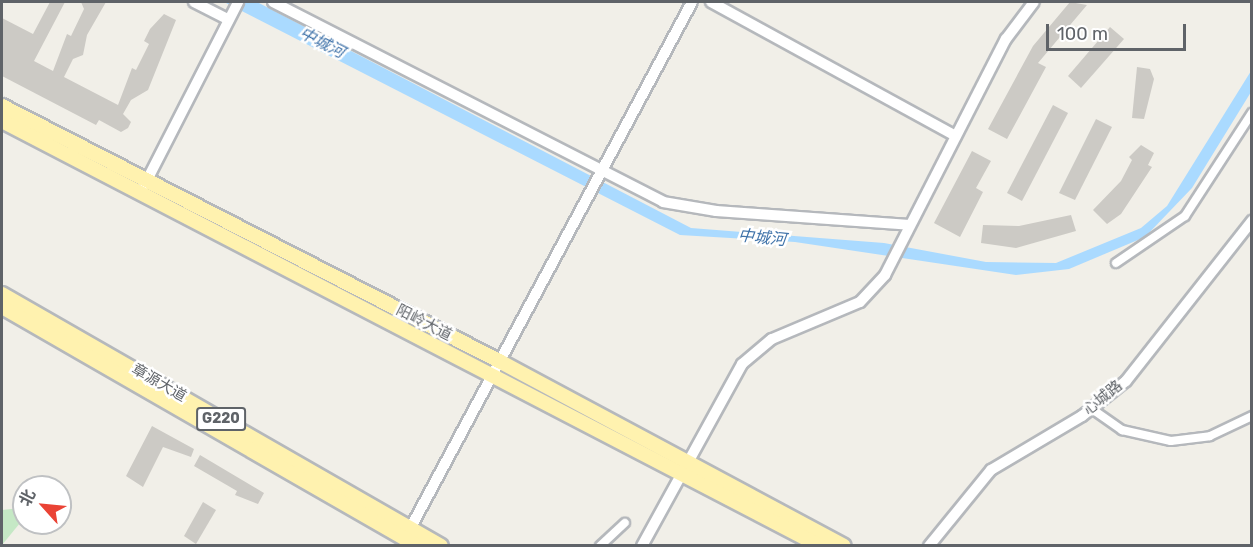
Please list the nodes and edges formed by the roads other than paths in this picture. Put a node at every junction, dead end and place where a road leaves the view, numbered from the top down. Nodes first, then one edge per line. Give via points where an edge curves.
1 (194, 2) edge
2 (238, 2) edge
3 (273, 2) edge
4 (692, 2) edge
5 (711, 2) edge
6 (1034, 2) edge
7 (230, 17) junction
8 (2, 106) edge
9 (1251, 113) edge
10 (2, 121) edge
11 (957, 136) junction
12 (602, 174) junction
13 (144, 187) junction
14 (1251, 221) edge
15 (909, 225) junction
16 (1116, 263) dead end
17 (2, 294) edge
18 (2, 307) edge
19 (496, 367) junction
20 (1092, 409) junction
21 (1251, 416) edge
22 (682, 469) junction
23 (625, 523) dead end
24 (411, 527) junction
25 (418, 546) edge
26 (441, 546) edge
27 (600, 546) edge
28 (642, 546) edge
29 (820, 546) edge
30 (844, 546) edge
31 (929, 546) edge

1 - 7 street
2 - 7 street
3 - 12 street
4 - 12 street
5 - 11 street
6 - 11 street via 1006,39
7 - 13 street
8 - 13 main road, 阳岭大道
9 - 16 street via 1185,216
10 - 13 main road, 阳岭大道
11 - 15 street
12 - 15 street via 654,199 692,209
12 - 19 street
13 - 19 main road, 阳岭大道
14 - 20 street, 心城路 via 1160,342
15 - 22 street via 894,259 860,302 772,339 749,357 729,382
17 - 24 main road, 章源大道 / G220
18 - 25 main road, 章源大道 / G220
19 - 22 main road, 阳岭大道
19 - 24 street
20 - 21 street via 1122,430 1171,441 1210,436
20 - 31 street, 心城路 via 991,470
22 - 28 street
22 - 29 main road, 阳岭大道
22 - 30 main road, 阳岭大道
23 - 27 street
24 - 26 main road, 章源大道 / G220

